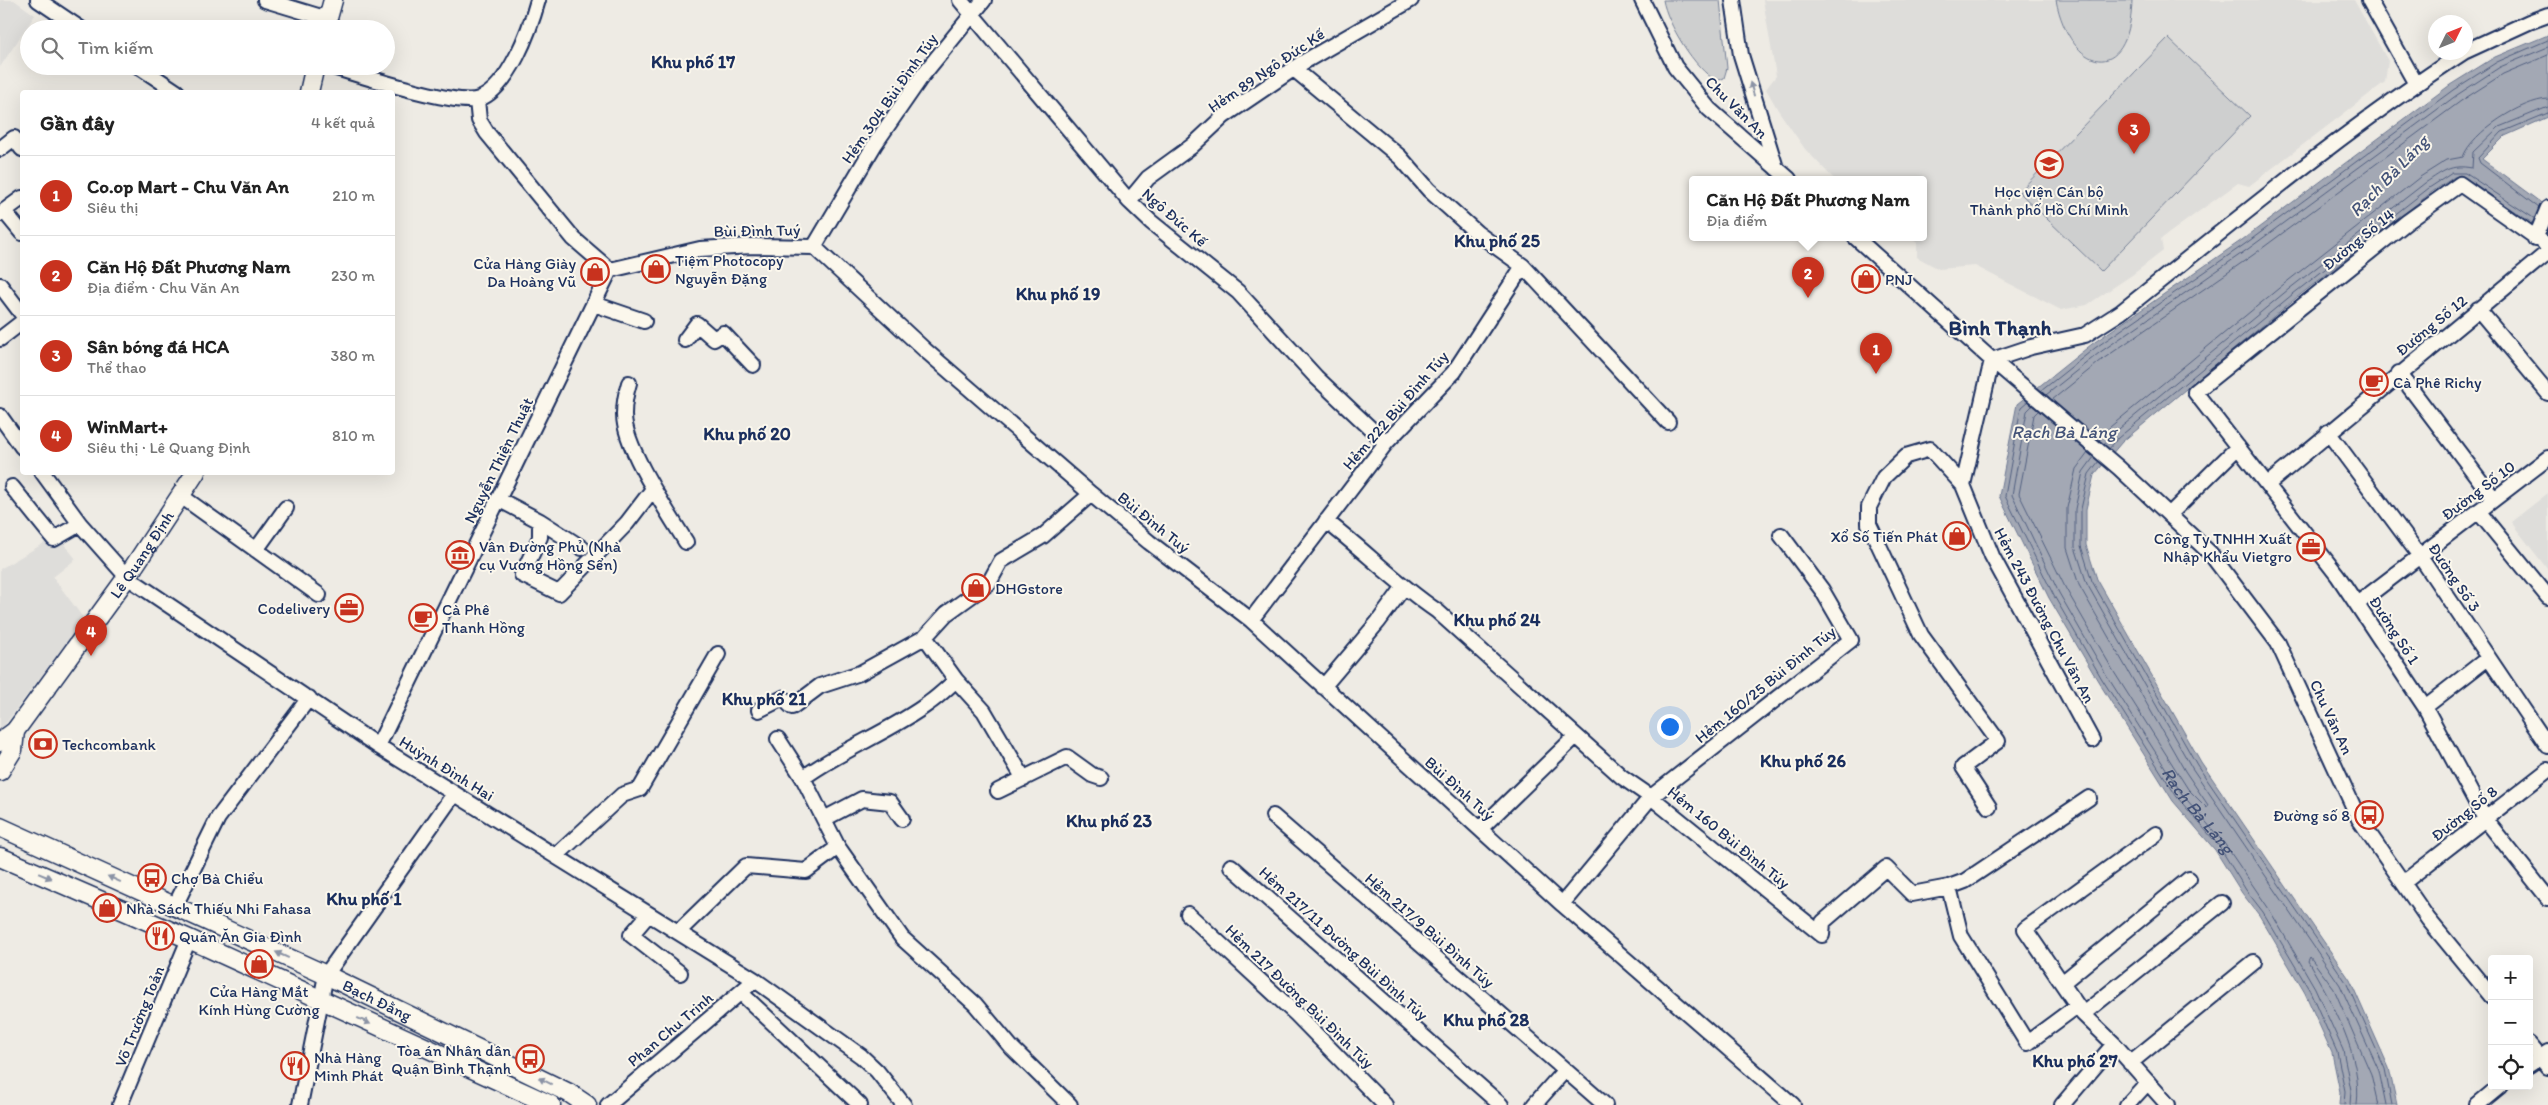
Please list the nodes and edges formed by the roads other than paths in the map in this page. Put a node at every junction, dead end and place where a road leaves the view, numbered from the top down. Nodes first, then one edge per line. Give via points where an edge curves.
1 (38, 0) edge
2 (265, 0) edge
3 (332, 0) edge
4 (538, 0) edge
5 (960, 0) edge
6 (984, 0) edge
7 (1411, 0) edge
8 (1642, 0) edge
9 (1733, 0) edge
10 (2369, 0) edge
11 (56, 5) edge
12 (973, 13) junction
13 (2548, 15) edge
14 (72, 20) edge
15 (316, 20) edge
16 (327, 20) edge
17 (2473, 48) edge
18 (2453, 60) edge
19 (1294, 70) junction
20 (152, 75) edge
21 (313, 75) edge
22 (361, 75) edge
23 (2416, 84) junction
24 (174, 90) edge
25 (309, 90) edge
26 (477, 100) junction
27 (20, 146) edge
28 (0, 150) edge
29 (1776, 169) junction
30 (1785, 176) edge
31 (20, 199) edge
32 (1129, 201) junction
33 (2548, 208) edge
34 (2, 212) edge
35 (20, 231) edge
36 (2535, 239) junction
37 (1859, 241) edge
38 (2548, 246) edge
39 (814, 247) junction
40 (2548, 252) edge
41 (1523, 266) junction
42 (610, 270) junction
43 (0, 285) edge
44 (594, 304) junction
45 (2478, 309) junction
46 (20, 311) edge
47 (644, 321) dead end
48 (20, 324) edge
49 (0, 339) edge
50 (685, 340) dead end
51 (1992, 360) junction
52 (753, 364) dead end
53 (2399, 373) junction
54 (629, 383) dead end
55 (2195, 392) joint
56 (2548, 393) edge
57 (0, 416) edge
58 (1668, 422) dead end
59 (2328, 432) junction
60 (1386, 443) junction
61 (20, 444) edge
62 (2238, 447) junction
63 (2548, 458) edge
64 (44, 475) edge
65 (194, 475) edge
66 (2268, 484) junction
67 (1963, 486) junction
68 (12, 487) dead end
69 (653, 489) junction
70 (1091, 494) junction
71 (180, 496) junction
72 (498, 499) junction
73 (2494, 499) junction
74 (286, 508) dead end
75 (2478, 511) junction
76 (2170, 514) junction
77 (540, 521) junction
78 (1326, 521) junction
79 (80, 524) junction
80 (1782, 535) dead end
81 (686, 542) dead end
82 (582, 548) dead end
83 (256, 550) junction
84 (2420, 556) junction
85 (127, 577) junction
86 (1403, 588) junction
87 (319, 596) dead end
88 (2548, 597) edge
89 (2357, 604) junction
90 (1250, 620) junction
91 (925, 637) junction
92 (718, 654) dead end
93 (2488, 658) junction
94 (956, 680) junction
95 (1323, 687) junction
96 (309, 698) junction
97 (2425, 707) junction
98 (759, 710) dead end
99 (15, 731) junction
100 (1576, 736) junction
101 (778, 739) dead end
102 (2092, 740) dead end
103 (0, 742) edge
104 (378, 746) junction
105 (2548, 746) edge
106 (2548, 770) edge
107 (0, 771) edge
108 (803, 778) junction
109 (1101, 778) dead end
110 (1024, 779) junction
111 (998, 791) dead end
112 (454, 794) junction
113 (1651, 797) junction
114 (2089, 798) dead end
115 (1989, 807) dead end
116 (1273, 816) dead end
117 (824, 819) junction
118 (902, 819) dead end
119 (2485, 819) junction
120 (0, 827) edge
121 (1480, 829) junction
122 (2156, 834) dead end
123 (838, 847) junction
124 (557, 855) junction
125 (0, 857) edge
126 (1231, 866) dead end
127 (2189, 879) dead end
128 (2402, 883) junction
129 (1949, 887) junction
130 (2548, 898) edge
131 (2222, 903) dead end
132 (1562, 904) junction
133 (175, 906) junction
134 (649, 914) junction
135 (1188, 914) dead end
136 (678, 932) junction
137 (189, 939) junction
138 (2254, 962) dead end
139 (680, 973) dead end
140 (326, 975) junction
141 (755, 980) junction
142 (2062, 983) junction
143 (2488, 992) edge
144 (741, 993) junction
145 (320, 1000) junction
146 (2080, 1010) junction
147 (2114, 1044) junction
148 (2530, 1045) edge
149 (2541, 1060) edge
150 (2130, 1063) junction
151 (1564, 1070) junction
152 (2148, 1082) junction
153 (2495, 1090) edge
154 (1787, 1103) edge
155 (120, 1105) edge
156 (300, 1105) edge
157 (551, 1105) edge
158 (587, 1105) edge
159 (608, 1105) edge
160 (860, 1105) edge
161 (904, 1105) edge
162 (1070, 1105) edge
163 (1385, 1105) edge
164 (1501, 1105) edge
165 (1534, 1105) edge
166 (1605, 1105) edge
167 (2062, 1105) edge
168 (2127, 1105) edge
169 (2168, 1105) edge
170 (2476, 1105) edge

1 - 11 street
2 - 15 street
3 - 16 main road
4 - 26 street via 518,57 496,86
5 - 12 street, Ngô Đức Kế
6 - 12 street, Hẻm 304 Bùi Đình Túy
7 - 19 street, Hẻm 89 Ngô Đức Kế
8 - 29 street, Chu Văn An via 1681,74 1709,109
29 -> 9 street via 1741,55
10 - 23 street
11 - 14 street
12 - 32 street, Ngô Đức Kế
12 - 39 street, Hẻm 304 Bùi Đình Túy via 922,76 874,144
13 - 17 street
18 - 23 street
19 - 32 street, Hẻm 89 Ngô Đức Kế via 1224,116 1192,146 1148,178
19 - 41 street via 1400,157 1477,233
20 - 24 street
21 - 25 main road
22 - 26 street via 416,91
23 - 51 street via 2121,312 2084,335
26 - 42 street via 479,120 486,134 574,239
27 - 28 street via 14,138
29 - 30 street, Chu Văn An
31 - 34 street
32 - 60 street, Ngô Đức Kế via 1238,292 1316,377
33 - 36 street
34 - 35 street
36 - 38 street
36 - 55 street, Đường Số 14 via 2460,184 2407,222
37 - 51 street
39 - 42 street, Bùi Đình Tuý via 700,249
39 - 70 street, Bùi Đình Tuý via 925,350
40 - 45 street, Đường Số 12
41 - 58 street
41 - 60 street, Hẻm 222 Bùi Đình Túy via 1454,372
42 - 44 street, Nguyễn Thiện Thuật
43 - 46 street
44 - 47 street
44 - 72 street, Nguyễn Thiện Thuật
45 - 53 street, Đường Số 12
45 - 56 street
48 - 49 street
50 - 52 street via 698,324 714,339 723,333
51 - 67 street
51 - 76 street, Chu Văn An
53 - 59 street, Đường Số 12
53 - 73 street
54 - 69 street via 623,415 627,434
55 - 62 street, Đường Số 1
57 - 61 street
59 - 66 street, Đường Số 12
59 - 84 street, Đường Số 3
60 - 78 street, Hẻm 222 Bùi Đình Túy
62 - 66 street, Đường Số 1
62 - 76 street
63 - 73 street, Đường Số 10
64 - 79 street, Huỳnh Đình Hai
65 - 71 main road, Lê Quang Định
66 - 89 street, Đường Số 1
67 - 102 street, Hẻm 243 Đường Chu Văn An via 1992,556
67 - 115 street, Hẻm 243 Đường Chu Văn An via 1930,449 1906,456 1884,477 1869,507 1869,524 1921,636 1998,741 1963,767
68 - 79 street via 54,539
69 - 77 street via 627,523 559,593 522,575 540,537
69 - 81 street
70 - 90 street, Bùi Đình Tuý
70 - 91 street via 1043,536 1001,561 989,583 946,614
71 - 83 street
71 - 85 main road, Lê Quang Định
72 - 77 street
72 - 104 street, Nguyễn Thiện Thuật
73 - 75 street, Đường Số 10
74 - 83 street
75 - 84 street, Đường Số 10
75 - 88 street
76 - 128 street, Chu Văn An via 2210,553 2278,643 2359,819
77 - 82 street
78 - 86 street
78 - 90 street, Hẻm 222 Bùi Đình Túy
79 - 85 street, Huỳnh Đình Hai
80 - 113 street, Hẻm 160/25 Bùi Đình Túy via 1822,590 1851,640
83 - 87 street
84 - 89 street, Đường Số 10
84 - 93 street, Đường Số 3
85 - 96 street, Huỳnh Đình Hai
85 - 99 main road, Lê Quang Định
86 - 95 street
86 - 100 street via 1437,611
89 - 97 street, Đường Số 1
90 - 95 street, Bùi Đình Tuý
91 - 94 street
91 - 98 street via 860,673 820,686 792,707 783,698
92 - 124 street via 640,789 622,795
93 - 97 street
93 - 105 street, Đường Số 3
94 - 108 street via 929,703
94 - 110 street via 984,711
95 - 121 street, Bùi Đình Tuý
96 - 104 street, Huỳnh Đình Hai
96 - 133 street via 218,818
97 - 119 street, Đường Số 1
99 - 103 main road, Lê Quang Định
99 - 107 main road, Lê Quang Định via 13,750
100 - 113 street via 1622,777
100 - 121 street
101 - 108 street
104 - 112 street, Huỳnh Đình Hai
106 - 119 street, Đường Số 8
108 - 117 street
109 - 110 street via 1068,757
110 - 111 street
112 - 124 street, Huỳnh Đình Hai
112 - 140 street
113 - 129 street, Hẻm 160 Bùi Đình Túy via 1822,935 1823,922 1886,868 1912,894
113 - 132 street, Hẻm 160 Bùi Đình Túy
114 - 129 street via 1965,881
116 - 151 street, Hẻm 217/9 Bùi Đình Túy
117 - 118 street via 862,799 890,802
117 - 123 street
119 - 128 street, Đường Số 8
119 - 130 street, Đường Số 1
133 -> 120 main road, Bạch Đằng
121 - 132 street, Bùi Đình Tuý
122 - 142 street via 2024,929
123 - 136 street via 806,871 746,866
123 - 162 street via 902,938 975,1004 1011,1047
124 - 134 street, Huỳnh Đình Hai
125 -> 137 main road, Bạch Đằng
126 - 164 street, Hẻm 217/11 Đường Bùi Đình Túy
127 - 142 street
128 - 143 street, Chu Văn An
129 - 146 street via 1961,936 2027,1043
131 - 146 street
132 - 154 street, Bùi Đình Tuý
140 -> 133 main road, Bạch Đằng
134 - 136 street, Huỳnh Đình Hai
134 - 139 street via 631,935
135 - 163 street, Hẻm 217 Đường Bùi Đình Túy via 1296,1014
136 - 141 street, Huỳnh Đình Hai
137 - 145 main road, Bạch Đằng
137 - 155 street, Võ Trường Toản
138 - 150 street
140 - 145 street
158 -> 140 main road, Bạch Đằng via 569,1093
141 - 144 street, Phan Chu Trinh
141 - 161 street, Huỳnh Đình Hai via 861,1056
142 - 146 street
144 - 159 street, Phan Chu Trinh
144 - 160 street
145 - 156 street
145 -> 157 main road, Bạch Đằng
146 - 147 street
147 - 150 street
147 - 167 street
148 - 149 street
150 - 152 street
151 - 165 street
151 - 166 street, Hẻm 217/9 Bùi Đình Túy
152 - 168 street
152 - 169 street
153 - 170 street

